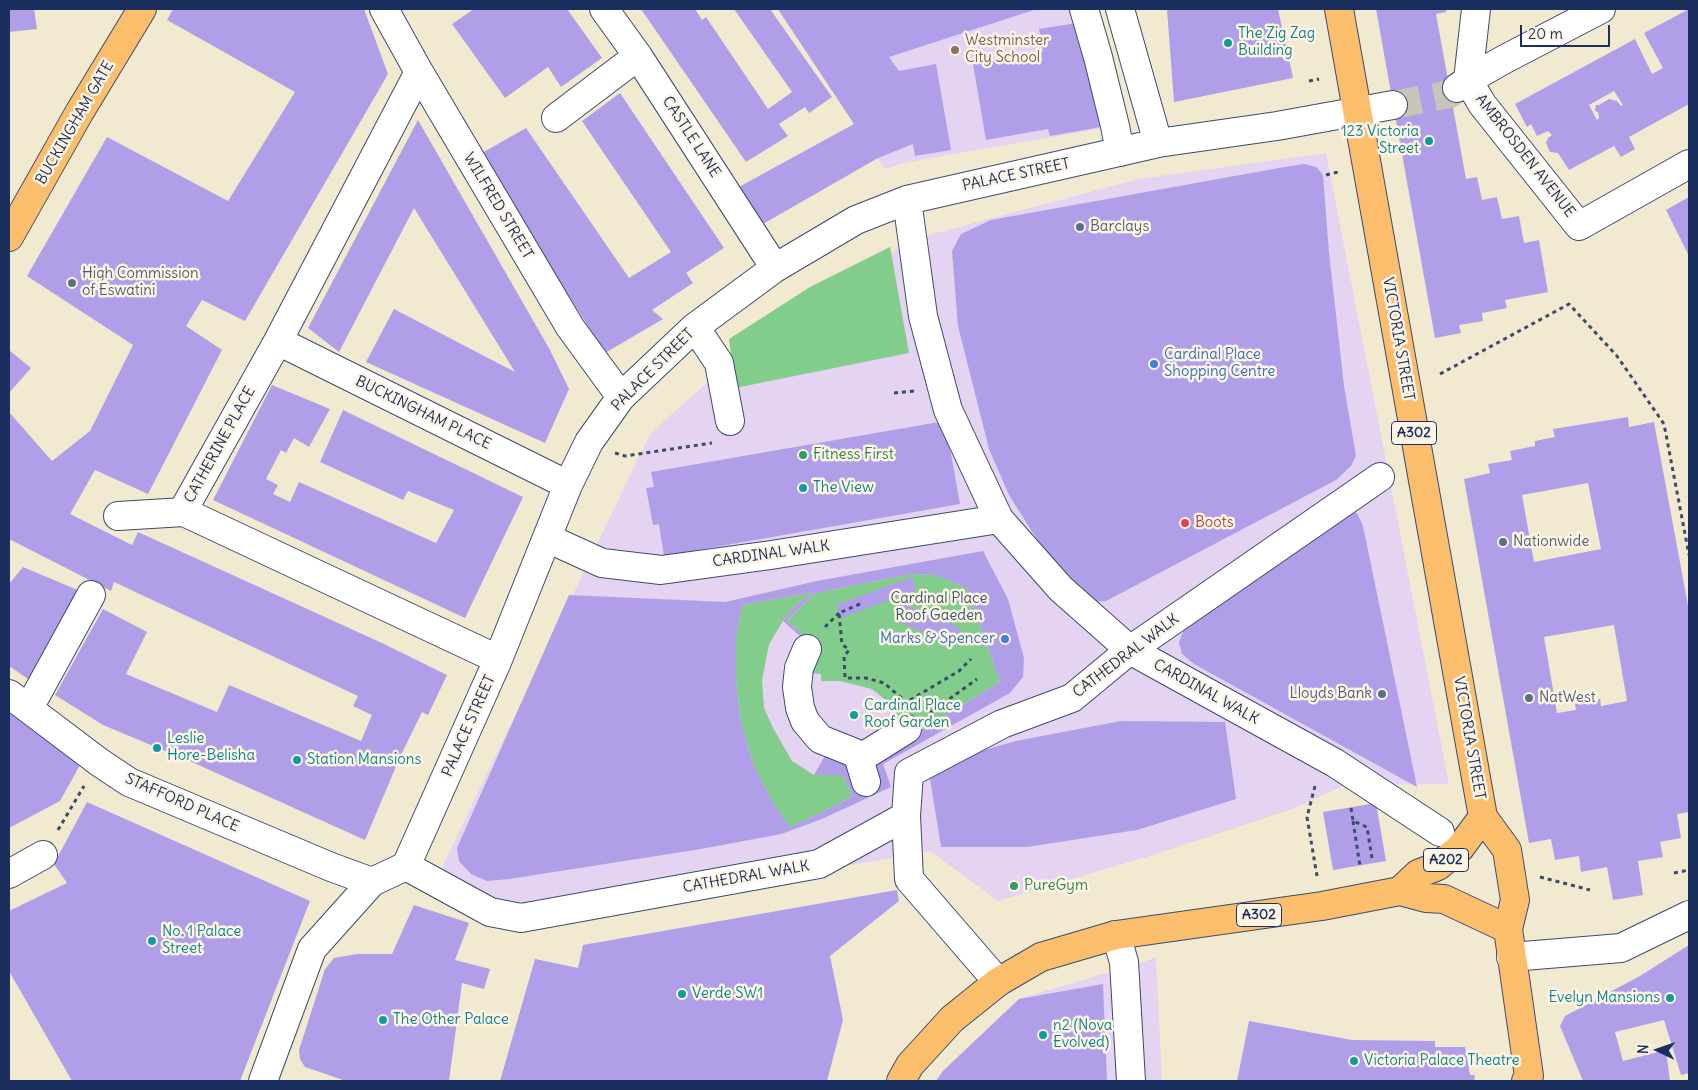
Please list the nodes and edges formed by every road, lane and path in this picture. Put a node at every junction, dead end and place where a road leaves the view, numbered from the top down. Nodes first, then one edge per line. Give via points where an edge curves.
1 (142, 9) edge
2 (384, 9) edge
3 (604, 9) edge
4 (1084, 9) edge
5 (1120, 9) edge
6 (1339, 9) edge
7 (1476, 9) edge
8 (1601, 9) edge
9 (638, 56) junction
10 (419, 72) junction
11 (1319, 79) dead end
12 (1309, 81) dead end
13 (1462, 85) junction
14 (1393, 104) tunnel mouth
15 (1357, 112) junction
16 (556, 118) dead end
17 (1158, 143) junction
18 (1120, 152) junction
19 (1689, 164) edge
20 (1339, 172) dead end
21 (1326, 175) dead end
22 (907, 200) junction
23 (9, 237) edge
24 (775, 268) junction
25 (695, 326) junction
26 (278, 341) junction
27 (1440, 374) dead end
28 (621, 397) junction
29 (730, 421) joint
30 (589, 442) junction
31 (1380, 477) dead end
32 (568, 485) junction
33 (184, 512) junction
34 (118, 516) dead end
35 (999, 519) junction
36 (546, 538) junction
37 (1689, 555) edge
38 (602, 563) junction
39 (626, 584) dead end
40 (91, 595) dead end
41 (860, 604) dead end
42 (807, 649) dead end
43 (1130, 650) junction
44 (972, 659) dead end
45 (497, 662) junction
46 (977, 679) dead end
47 (19, 701) edge
48 (907, 729) joint
49 (1323, 756) junction
50 (98, 762) junction
51 (906, 816) junction
52 (1483, 817) junction
53 (1353, 821) dead end
54 (1440, 832) dead end
55 (44, 854) joint
56 (406, 866) junction
57 (1360, 866) dead end
58 (1689, 870) edge
59 (1674, 873) dead end
60 (9, 874) edge
61 (1531, 875) dead end
62 (1317, 876) dead end
63 (372, 882) junction
64 (1590, 890) dead end
65 (1400, 891) junction
66 (1689, 915) edge
67 (1508, 929) junction
68 (1116, 935) junction
69 (1511, 957) junction
70 (998, 982) junction
71 (1529, 1079) edge
72 (266, 1080) edge
73 (901, 1081) edge
74 (1131, 1081) edge

1 - 23 main road, BUCKINGHAM GATE
2 - 10 street, WILFRED STREET
3 - 9 street, CASTLE LANE
4 - 18 street
5 - 17 street
6 - 15 main road, VICTORIA STREET / A302
7 - 13 street
8 - 13 street via 1561,28
9 - 16 street
9 - 24 street, CASTLE LANE
10 - 26 street, CATHERINE PLACE
10 - 28 street, WILFRED STREET via 570,328
11 - 12 path
13 - 19 street, AMBROSDEN AVENUE via 1487,110 1579,226
14 - 15 street, PALACE STREET
15 - 17 street, PALACE STREET
15 - 52 main road, VICTORIA STREET / A302
17 - 18 street, PALACE STREET
18 - 22 street, PALACE STREET
20 - 21 path
22 - 24 street, PALACE STREET via 856,220
22 - 35 street, CARDINAL WALK via 923,316 948,410
24 - 25 street, PALACE STREET
25 - 28 street, PALACE STREET
25 - 29 street via 719,362
26 - 32 street, BUCKINGHAM PLACE
26 - 33 street, CATHERINE PLACE
27 - 37 path via 1568,304 1617,356 1664,424
28 - 30 street, PALACE STREET
29 - 30 path via 716,443 625,456
30 - 32 street, PALACE STREET
31 - 43 street, CATHEDRAL WALK
32 - 36 street, PALACE STREET
33 - 34 street
33 - 45 street, CATHERINE PLACE via 477,649
35 - 38 street, CARDINAL WALK via 661,570
35 - 43 street, CARDINAL WALK via 1061,589
36 - 38 street, CARDINAL WALK
36 - 45 street, PALACE STREET
38 - 39 street
40 - 47 street
41 - 44 path via 839,613 842,644 849,650 844,656 845,678 866,678 884,683 906,702 959,671
42 - 48 street via 799,668 800,708 820,739 855,753 862,771
43 - 49 street, CARDINAL WALK
43 - 51 street, CATHEDRAL WALK via 1072,698 993,722 909,773
45 - 56 street, PALACE STREET
46 - 48 path
47 - 50 street, STAFFORD PLACE
49 - 54 street, CARDINAL WALK
49 - 62 path via 1307,817
50 - 55 path
50 - 63 street, STAFFORD PLACE via 129,782
51 - 56 street, CATHEDRAL WALK via 819,864 521,918 490,912
51 - 70 street via 909,879
52 - 65 main road, VICTORIA STREET / A202 via 1460,848 1438,866 1418,874
52 - 67 main road, VICTORIA STREET / A302 via 1507,850 1515,900
53 - 57 path
55 - 60 street
56 - 63 street
58 - 59 path
61 - 64 path
63 - 72 street via 312,948
65 - 67 main road, A302 via 1444,900
65 - 68 main road, A302 via 1322,906
66 - 69 street via 1621,948
67 - 69 main road, VICTORIA STREET / A302
68 - 70 main road, A302 via 1041,957
68 - 74 street via 1124,962
69 - 71 main road, VICTORIA STREET / A302
70 - 73 main road, A302 via 952,1019 910,1065

